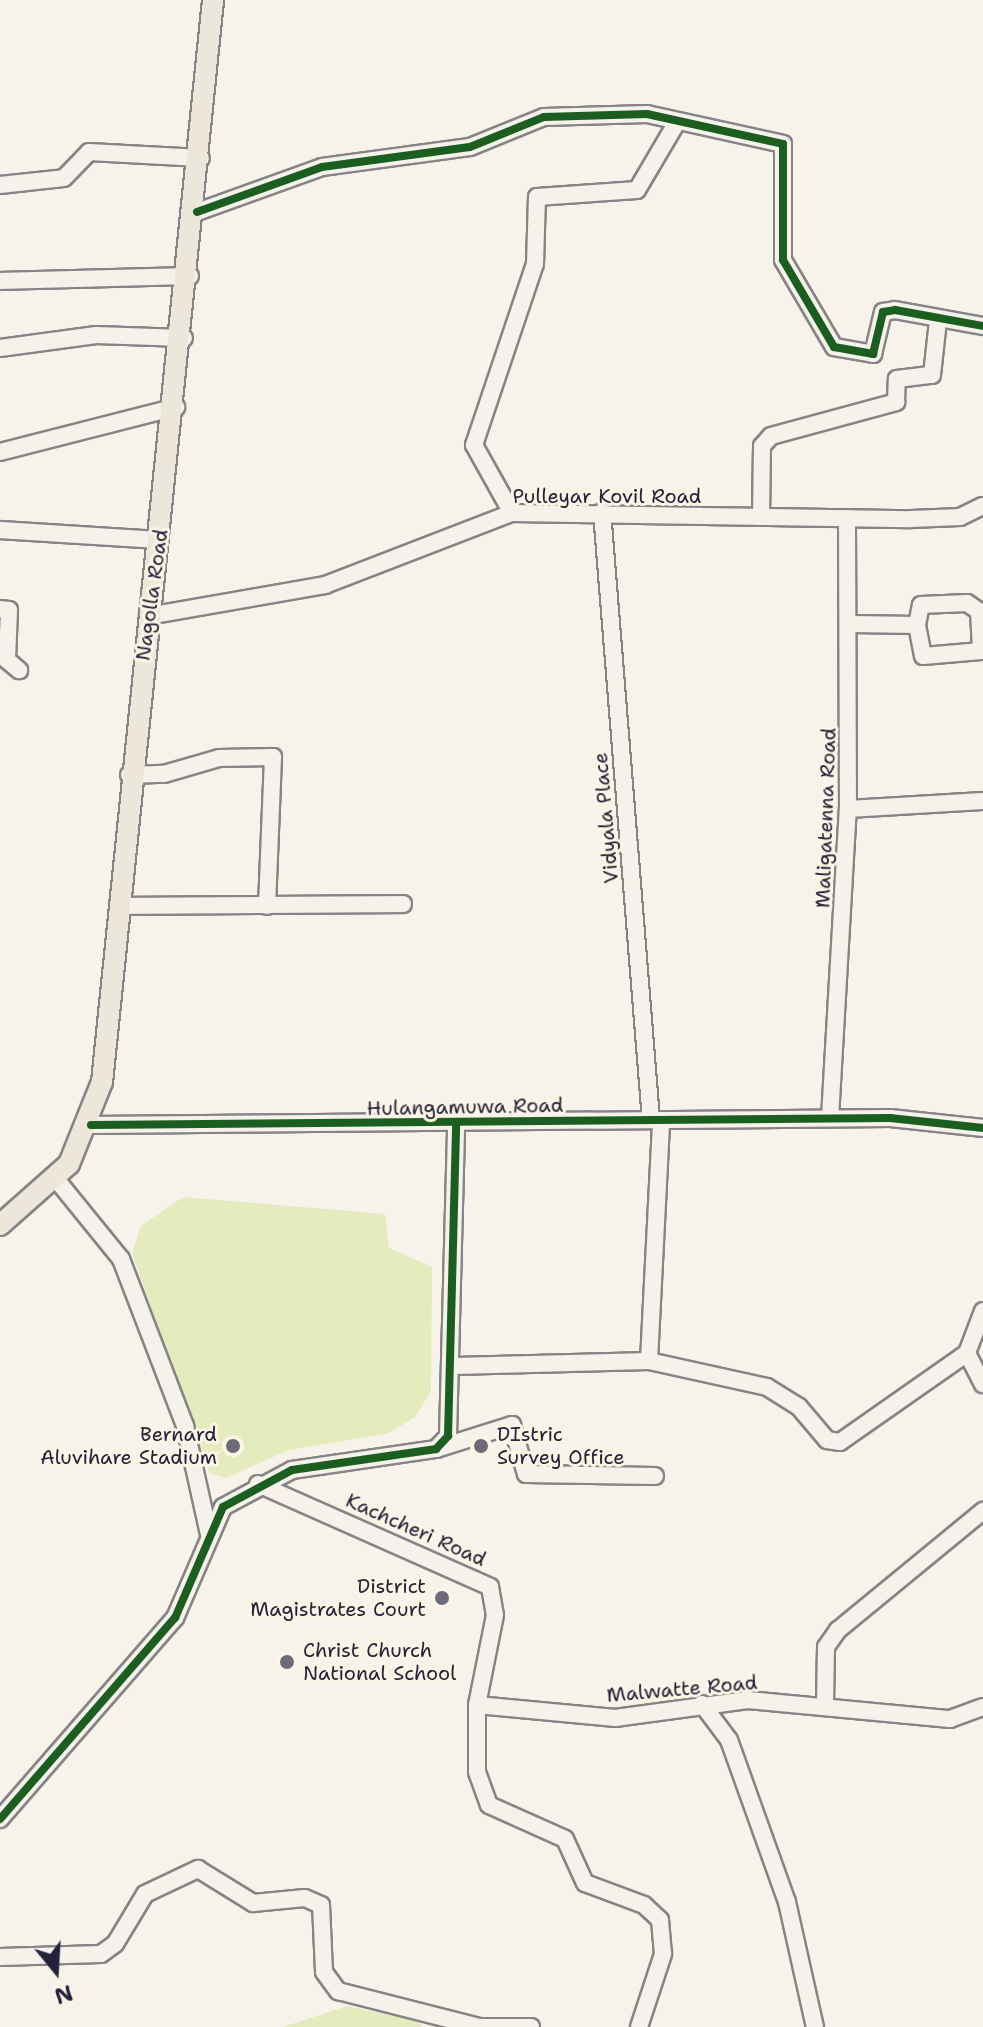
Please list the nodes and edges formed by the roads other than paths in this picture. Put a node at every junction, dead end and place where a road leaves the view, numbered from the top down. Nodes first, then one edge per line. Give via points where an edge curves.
1 (213, 0) edge
2 (677, 122) junction
3 (201, 158) junction
4 (0, 185) edge
5 (197, 212) junction
6 (190, 276) junction
7 (0, 281) edge
8 (938, 321) junction
9 (983, 326) edge
10 (184, 338) junction
11 (0, 348) edge
12 (176, 407) junction
13 (0, 452) edge
14 (983, 506) edge
15 (602, 512) junction
16 (512, 513) junction
17 (761, 517) junction
18 (847, 518) junction
19 (0, 530) edge
20 (159, 540) junction
21 (0, 609) edge
22 (148, 616) junction
23 (852, 624) junction
24 (917, 625) junction
25 (19, 670) dead end
26 (129, 775) junction
27 (983, 801) edge
28 (848, 809) junction
29 (403, 904) dead end
30 (118, 906) junction
31 (267, 906) junction
32 (830, 1118) junction
33 (656, 1120) junction
34 (456, 1124) junction
35 (91, 1125) junction
36 (983, 1128) edge
37 (56, 1179) junction
38 (0, 1225) edge
39 (983, 1311) edge
40 (967, 1353) junction
41 (649, 1361) junction
42 (454, 1366) junction
43 (983, 1384) edge
44 (436, 1449) junction
45 (655, 1476) dead end
46 (258, 1484) junction
47 (983, 1511) edge
48 (210, 1540) junction
49 (702, 1704) junction
50 (825, 1704) junction
51 (477, 1705) junction
52 (983, 1707) edge
53 (0, 1819) edge
54 (0, 1957) edge
55 (531, 2027) edge
56 (639, 2027) edge
57 (815, 2027) edge

1 - 3 main road, Nagolla Road
2 - 5 street via 573,111 470,147 322,167
2 - 8 street via 783,144 783,260 829,345 873,354 883,312
2 - 16 street via 637,190 537,197 535,264 474,445
3 - 4 street via 89,152 64,178
3 - 5 main road, Nagolla Road
5 - 6 main road, Nagolla Road
6 - 7 street
6 - 10 main road, Nagolla Road
8 - 9 street
8 - 17 street via 932,375 897,379 896,402 771,436 762,446
10 - 11 street via 96,335
10 - 12 main road, Nagolla Road
12 - 13 street
12 - 20 main road, Nagolla Road
14 - 18 street, Pulleyar Kovil Road via 960,517
15 - 16 street, Pulleyar Kovil Road
15 - 17 street, Pulleyar Kovil Road
15 - 33 street, Vidyala Place
16 - 22 street, Pulleyar Kovil Road via 325,585
17 - 18 street, Pulleyar Kovil Road
18 - 23 street, Maligatenna Road
19 - 20 street
20 - 22 main road, Nagolla Road
21 - 25 street via 9,610 7,660
22 - 26 main road, Nagolla Road
23 - 24 street
23 - 28 street, Maligatenna Road
24 - 24 street via 918,607 926,603 975,605 981,651 923,656
26 - 30 main road, Nagolla Road
26 - 31 street via 164,774 219,758 273,757
27 - 28 street
28 - 32 street, Maligatenna Road
29 - 31 street
30 - 31 street
30 - 35 main road, Nagolla Road via 106,1057
32 - 33 street, Hulangamuwa Road
32 - 36 street, Hulangamuwa Road via 940,1119
33 - 34 street, Hulangamuwa Road
33 - 41 street, Vidyala Place
34 - 35 street, Hulangamuwa Road
34 - 42 street
35 - 37 main road, Nagolla Road
37 - 38 main road, Nagolla Road
37 - 48 street via 121,1259 185,1426
39 - 40 street
40 - 41 street via 840,1442 827,1440 799,1407 767,1387
40 - 43 street
41 - 42 street
42 - 44 street via 454,1419
44 - 45 street via 512,1425 526,1474
44 - 46 street via 331,1459
46 - 48 street via 223,1507
46 - 51 street, Kachcheri Road via 490,1587 495,1615
47 - 50 street via 838,1630 826,1647
48 - 53 street via 175,1618 147,1657
49 - 50 street, Malwatte Road
49 - 51 street, Malwatte Road via 615,1718
49 - 57 street via 729,1740 787,1902
50 - 52 street, Malwatte Road via 950,1719
51 - 56 street via 477,1772 489,1805 565,1839 585,1883 644,1905 660,1920 663,1954
54 - 55 street via 101,1954 115,1944 145,1894 198,1869 253,1903 305,1898 321,1905 324,1972 338,1991 479,2027

